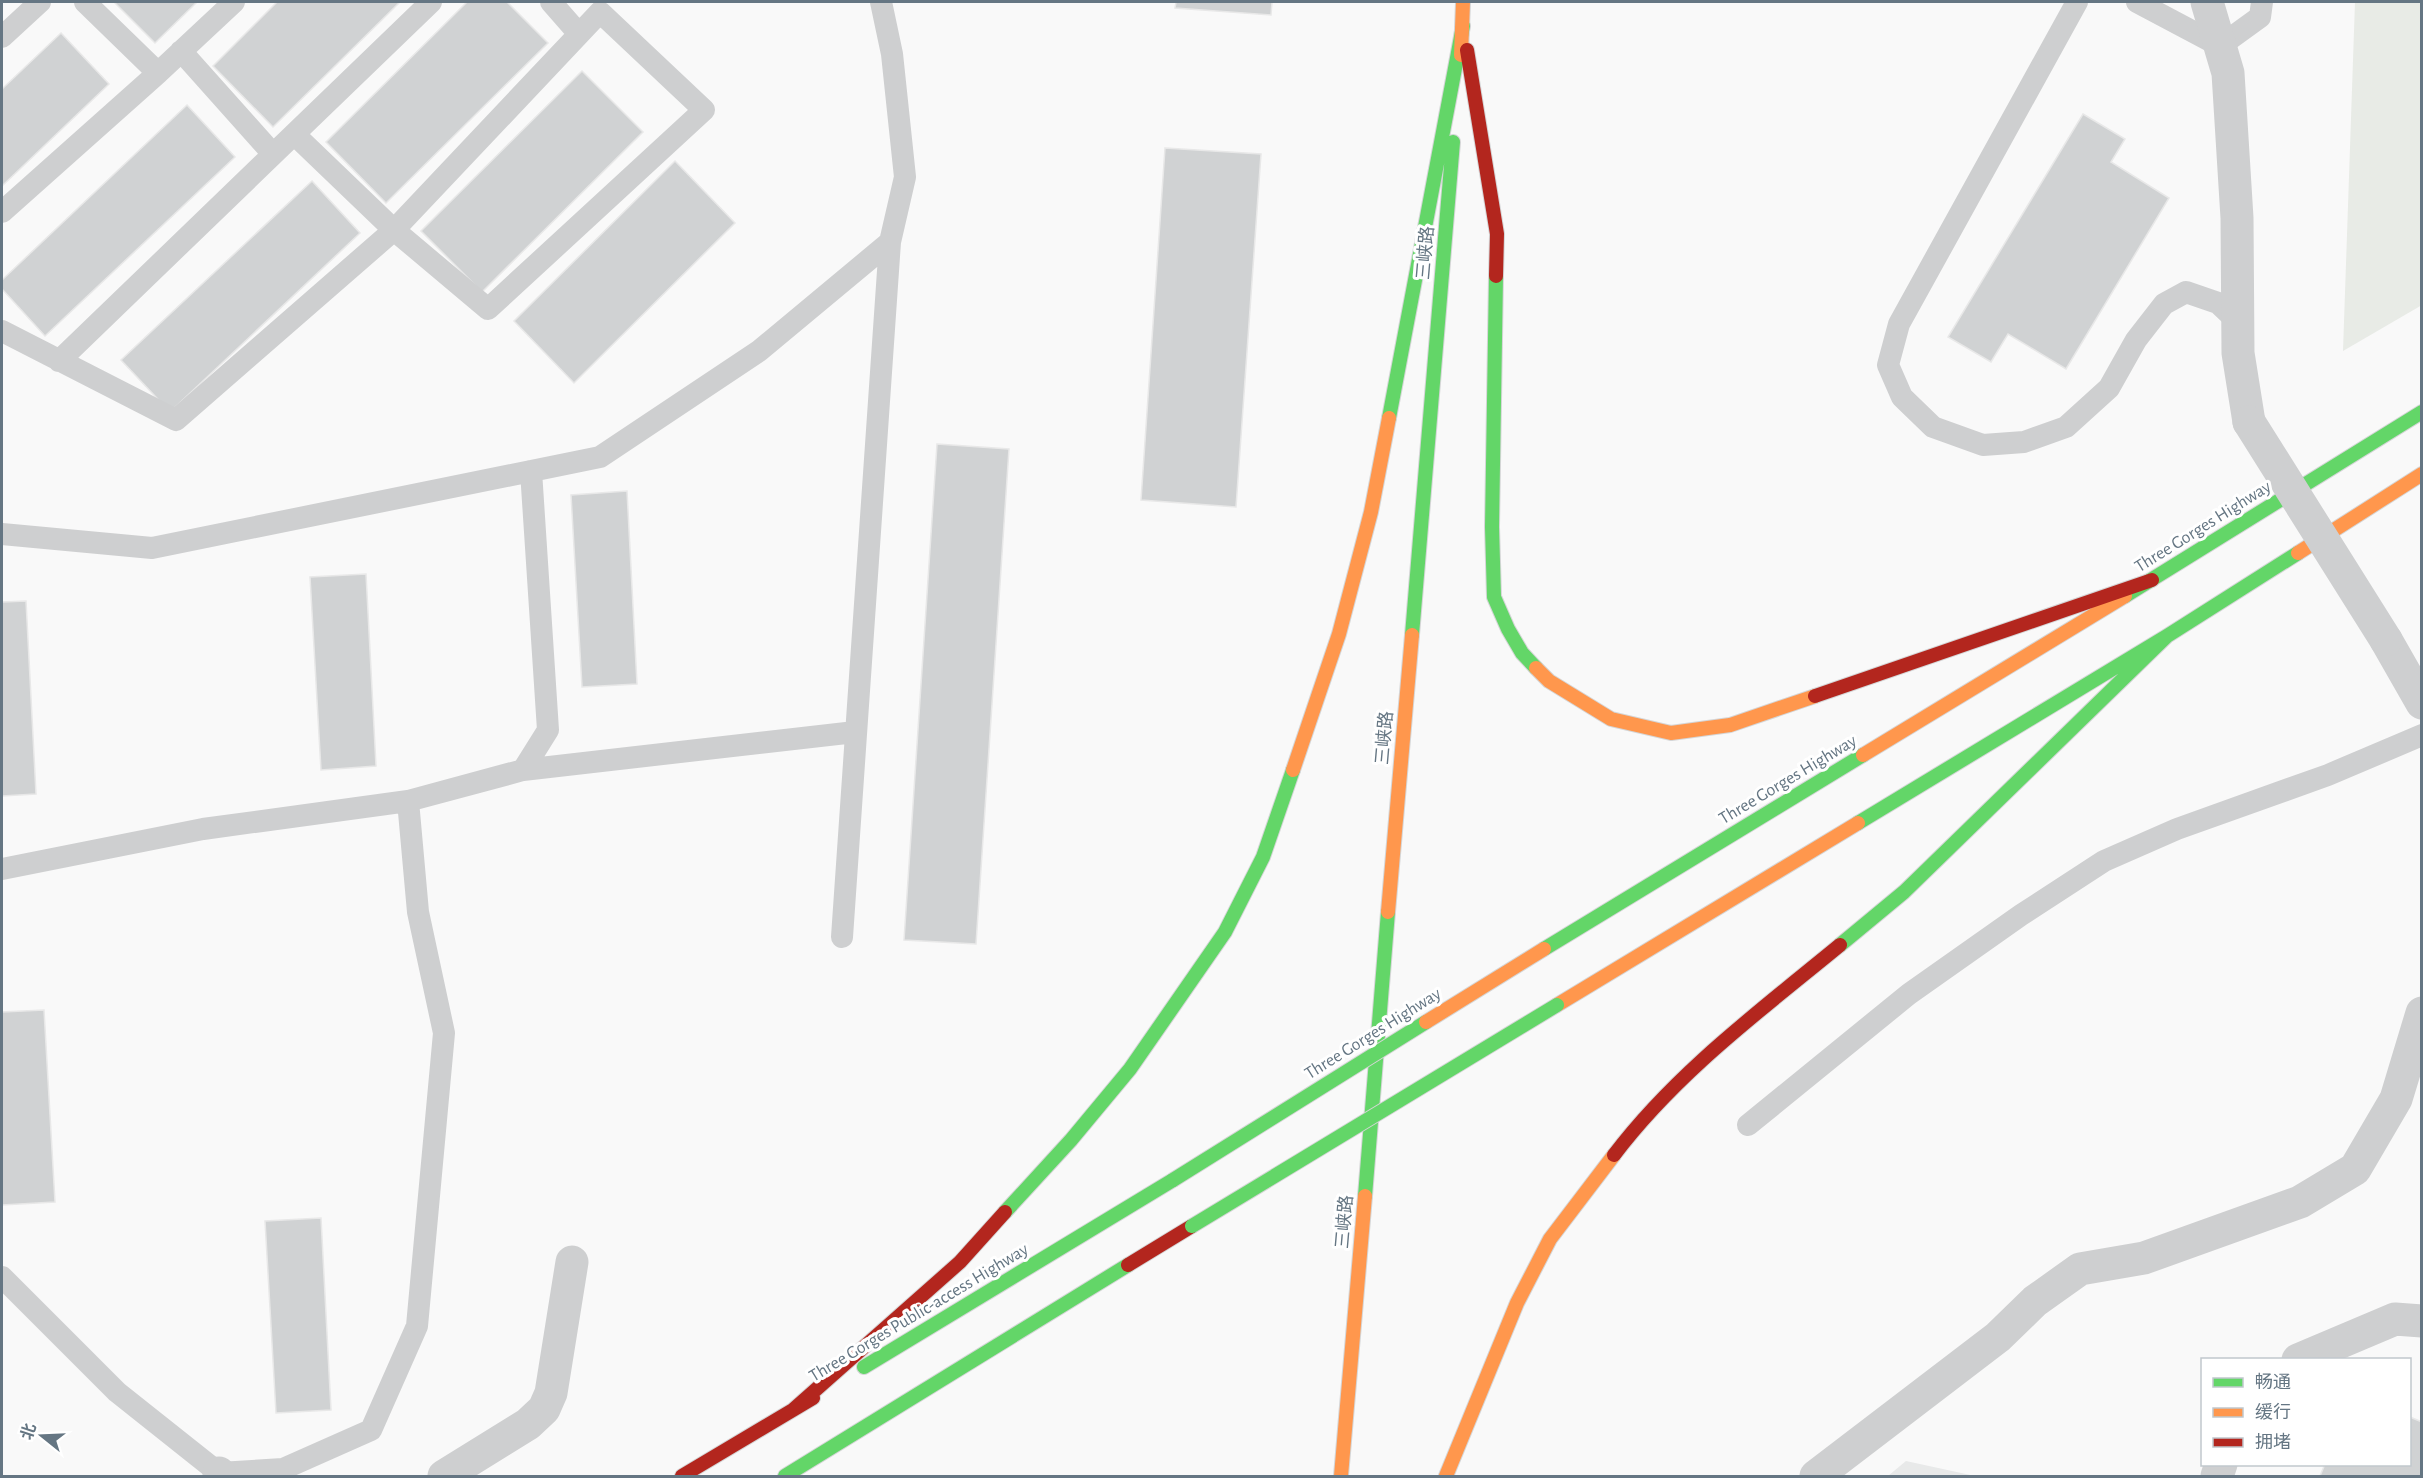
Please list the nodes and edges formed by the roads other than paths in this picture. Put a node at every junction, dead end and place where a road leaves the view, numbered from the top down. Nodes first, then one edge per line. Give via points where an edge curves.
1 (40, 2) edge
2 (86, 2) edge
3 (234, 2) edge
4 (431, 2) edge
5 (551, 2) edge
6 (880, 2) edge
7 (1463, 2) edge
8 (2077, 2) edge
9 (2137, 2) edge
10 (2207, 2) edge
11 (2262, 2) edge
12 (1463, 26) junction
13 (579, 34) junction
14 (2, 37) edge
15 (2220, 46) junction
16 (182, 51) junction
17 (158, 73) junction
18 (294, 134) junction
19 (273, 154) junction
20 (2, 212) edge
21 (394, 230) junction
22 (890, 242) junction
23 (2238, 322) junction
24 (2, 332) edge
25 (59, 361) junction
26 (2421, 412) edge
27 (531, 471) junction
28 (2421, 474) edge
29 (2, 534) edge
30 (2152, 580) junction
31 (2167, 636) junction
32 (2421, 703) edge
33 (855, 732) junction
34 (2421, 735) edge
35 (523, 770) junction
36 (408, 801) junction
37 (2, 869) edge
38 (842, 937) dead end
39 (2421, 1013) edge
40 (1748, 1125) dead end
41 (1173, 1180) joint
42 (572, 1262) dead end
43 (2, 1276) edge
44 (2421, 1321) edge
45 (2300, 1358) edge
46 (794, 1409) junction
47 (219, 1475) edge
48 (444, 1476) edge
49 (682, 1476) edge
50 (785, 1476) edge
51 (1341, 1476) edge
52 (1446, 1476) edge
53 (1816, 1476) edge

1 - 14 lane
2 - 17 lane
3 - 16 lane
4 - 18 lane
5 - 13 lane
6 - 22 lane via 892,54 905,177
7 - 12 main road, 三峡路
8 - 23 lane via 1899,324 1888,365 1902,397 1933,427 1983,445 2025,442 2066,427 2109,388 2164,304 2186,292 2218,303
9 - 15 lane
10 - 15 street
11 - 15 lane via 2260,17
12 - 30 main road via 1497,234 1494,597 1522,653 1549,681 1611,719 1671,733 1730,724
12 - 46 main road via 1371,512 1339,634 1263,857 1225,932 1174,1008 1071,1140 960,1262
12 - 51 main road, 三峡路
13 - 21 lane
13 - 21 lane via 600,12 704,110 488,309
15 - 23 street via 2228,73 2237,218
16 - 17 lane
16 - 19 lane
17 - 20 lane
18 - 19 lane
18 - 21 lane
19 - 25 lane
21 - 25 lane via 176,420
22 - 27 lane via 759,351 600,457
22 - 33 lane
23 - 32 street, bridge via 2238,353 2249,422 2386,640
24 - 25 lane
26 - 30 main road, Three Gorges Highway
27 - 29 lane via 152,548
27 - 35 lane via 548,730
28 - 31 main road
30 - 41 main road, Three Gorges Highway, bridge via 1544,949
31 - 50 main road, bridge
31 - 52 main road via 1904,892 1707,1055 1628,1136 1550,1239 1517,1303
33 - 35 lane
33 - 38 lane
34 - 40 lane via 2104,861 1909,994
35 - 36 lane
36 - 37 lane via 202,829
36 - 47 lane via 418,912 444,1033 417,1326 371,1430 283,1469
39 - 53 street via 2396,1099 2355,1169 2300,1202 2144,1258 2080,1269
41 - 46 main road, Three Gorges Public-access Highway
42 - 48 street via 544,1409 528,1424
43 - 47 lane via 117,1392
44 - 45 street via 2395,1319
46 - 49 main road, Three Gorges Public-access Highway

